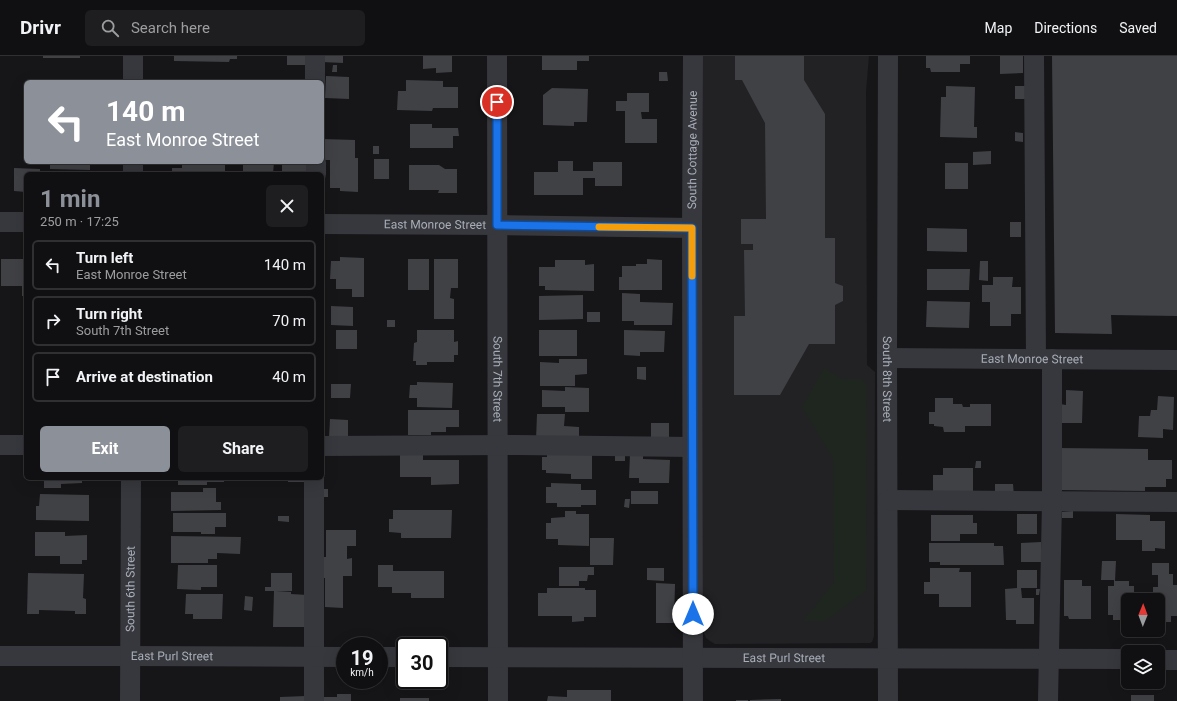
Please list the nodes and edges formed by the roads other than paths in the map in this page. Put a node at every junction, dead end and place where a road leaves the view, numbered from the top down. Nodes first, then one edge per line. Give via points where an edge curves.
1 (133, 56) edge
2 (315, 56) edge
3 (497, 56) edge
4 (693, 56) edge
5 (888, 56) edge
6 (1034, 56) edge
7 (133, 80) edge
8 (315, 80) edge
9 (0, 222) edge
10 (24, 222) edge
11 (324, 224) edge
12 (497, 225) junction
13 (692, 228) junction
14 (887, 358) junction
15 (1044, 359) junction
16 (1177, 360) edge
17 (0, 445) edge
18 (24, 445) edge
19 (498, 445) junction
20 (324, 446) edge
21 (692, 447) junction
22 (131, 480) edge
23 (314, 480) edge
24 (888, 500) junction
25 (1052, 502) junction
26 (1177, 502) edge
27 (0, 656) edge
28 (130, 656) junction
29 (314, 657) junction
30 (336, 657) edge
31 (693, 657) junction
32 (448, 658) edge
33 (498, 658) junction
34 (889, 659) junction
35 (1049, 659) junction
36 (1121, 660) edge
37 (1165, 660) edge
38 (1177, 660) edge
39 (130, 701) edge
40 (314, 701) edge
41 (498, 701) edge
42 (692, 701) edge
43 (888, 701) edge
44 (1048, 701) edge

1 - 7 street
2 - 8 street
3 - 12 street, South 7th Street
4 - 13 street, South Cottage Avenue
5 - 14 street, South 8th Street
6 - 15 street
9 - 10 street
11 - 12 street, East Monroe Street
12 - 13 street, East Monroe Street
12 - 19 street, South 7th Street
13 - 21 street, South Cottage Avenue
14 - 15 street, East Monroe Street
14 - 24 street, South 8th Street
15 - 16 street, East Monroe Street
15 - 25 street
17 - 18 street
19 - 20 street
19 - 21 street
19 - 33 street, South 7th Street
21 - 31 street, South Cottage Avenue
22 - 28 street, South 6th Street
23 - 29 street
24 - 25 street
24 - 34 street, South 8th Street
25 - 26 street
25 - 35 street
27 - 28 street, East Purl Street
28 - 29 street, East Purl Street
28 - 39 street, South 6th Street
29 - 30 street, East Purl Street
29 - 40 street
31 - 33 street, East Purl Street
31 - 34 street, East Purl Street
31 - 42 street, South Cottage Avenue
32 - 33 street, East Purl Street
33 - 41 street, South 7th Street
34 - 35 street, East Purl Street
34 - 43 street, South 8th Street
35 - 36 street, East Purl Street
35 - 44 street
37 - 38 street

